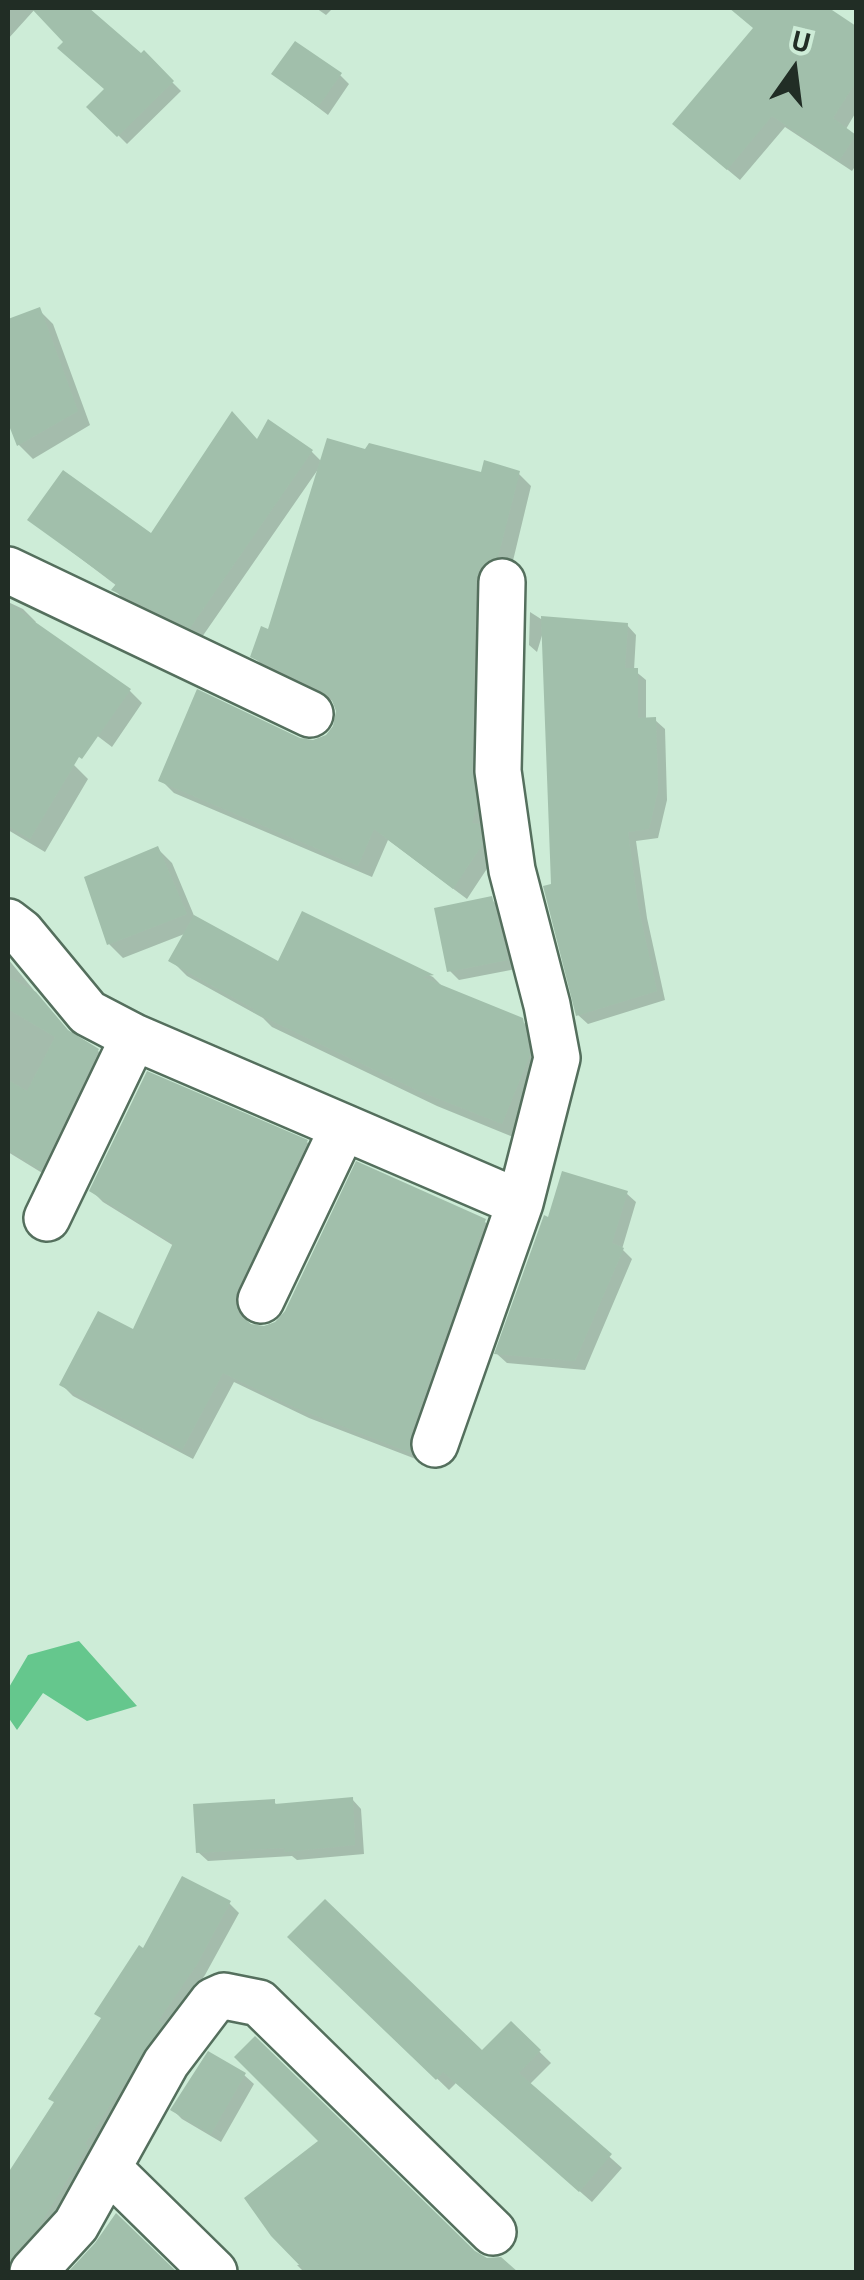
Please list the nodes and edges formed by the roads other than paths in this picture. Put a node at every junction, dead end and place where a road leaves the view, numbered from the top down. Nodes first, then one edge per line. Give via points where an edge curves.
1 (8, 570) edge
2 (502, 582) dead end
3 (310, 714) dead end
4 (8, 922) edge
5 (134, 1038) junction
6 (344, 1128) junction
7 (520, 1204) junction
8 (47, 1218) dead end
9 (261, 1300) dead end
10 (435, 1444) dead end
11 (108, 2168) junction
12 (493, 2232) dead end
13 (34, 2272) edge
14 (214, 2272) edge

1 - 3 street
2 - 7 street via 498,771 512,870 557,1058
4 - 5 street via 88,1013
5 - 6 street
5 - 8 street
6 - 7 street
6 - 9 street
7 - 10 street
11 - 12 street via 166,2063 212,2001 248,1999
11 - 13 street via 76,2225
11 - 14 street

